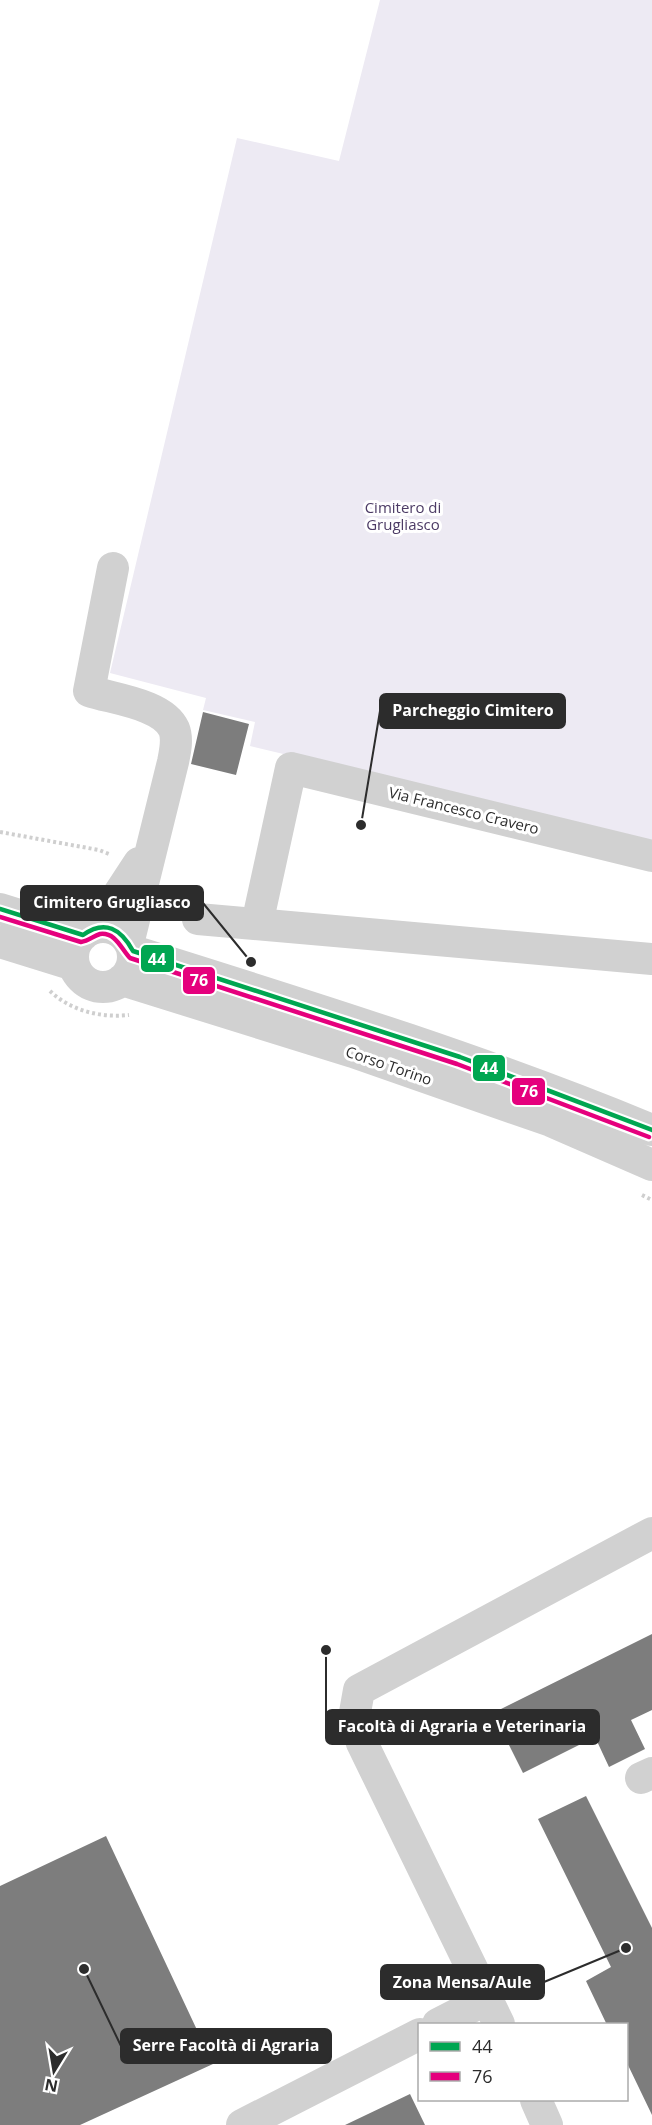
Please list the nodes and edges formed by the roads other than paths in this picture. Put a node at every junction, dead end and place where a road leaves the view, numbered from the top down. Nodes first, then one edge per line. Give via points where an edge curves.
1 (113, 568) dead end
2 (145, 855) junction
3 (652, 856) edge
4 (0, 909) edge
5 (198, 919) dead end
6 (257, 924) junction
7 (90, 931) junction
8 (0, 942) edge
9 (131, 945) junction
10 (652, 959) edge
11 (74, 965) junction
12 (122, 980) junction
13 (652, 1130) edge
14 (652, 1165) edge
15 (652, 1533) edge
16 (493, 2012) edge
17 (446, 2023) edge
18 (418, 2035) edge
19 (242, 2125) edge

1 - 2 street via 89,691 149,708 167,718 175,730 173,762
2 - 7 street
2 - 9 street
3 - 6 street, Via Francesco Cravero via 291,768
4 - 7 street, Corso Torino
5 - 6 street
6 - 10 street
7 - 9 street, Corso Torino via 109,927 119,931
7 - 11 street via 78,940
8 - 11 street, Corso Torino
9 - 12 street via 133,965
9 - 13 street, Corso Torino via 566,1094
11 - 12 street, Corso Torino via 87,983 98,987
12 - 14 street, Corso Torino via 540,1117
15 - 16 street via 359,1690 354,1718 362,1743
16 - 17 street
18 - 19 street

